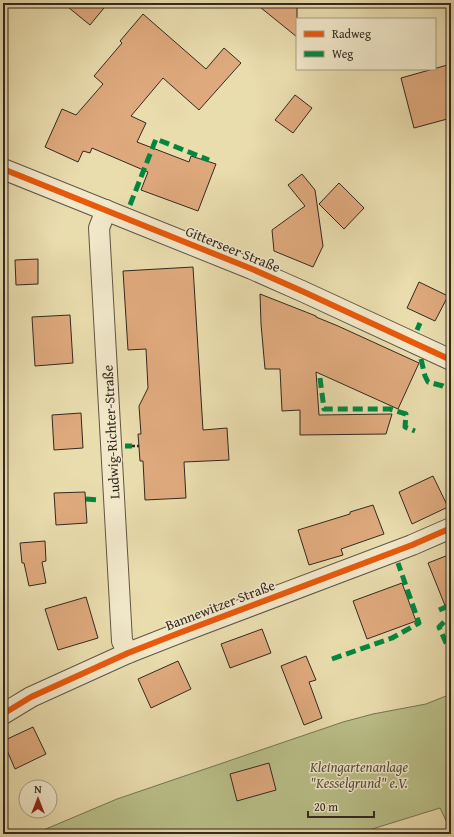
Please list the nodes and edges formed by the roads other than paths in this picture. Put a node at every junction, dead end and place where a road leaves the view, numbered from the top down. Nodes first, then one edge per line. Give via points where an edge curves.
1 (3, 169) edge
2 (106, 210) junction
3 (451, 360) edge
4 (451, 528) edge
5 (128, 653) junction
6 (3, 714) edge

1 - 2 street, Gitterseer Straße
2 - 3 street, Gitterseer Straße via 304,292
2 - 5 street, Ludwig-Richter-Straße via 100,228 122,641
4 - 5 street, Bannewitzer Straße
5 - 6 street, Bannewitzer Straße via 31,697

